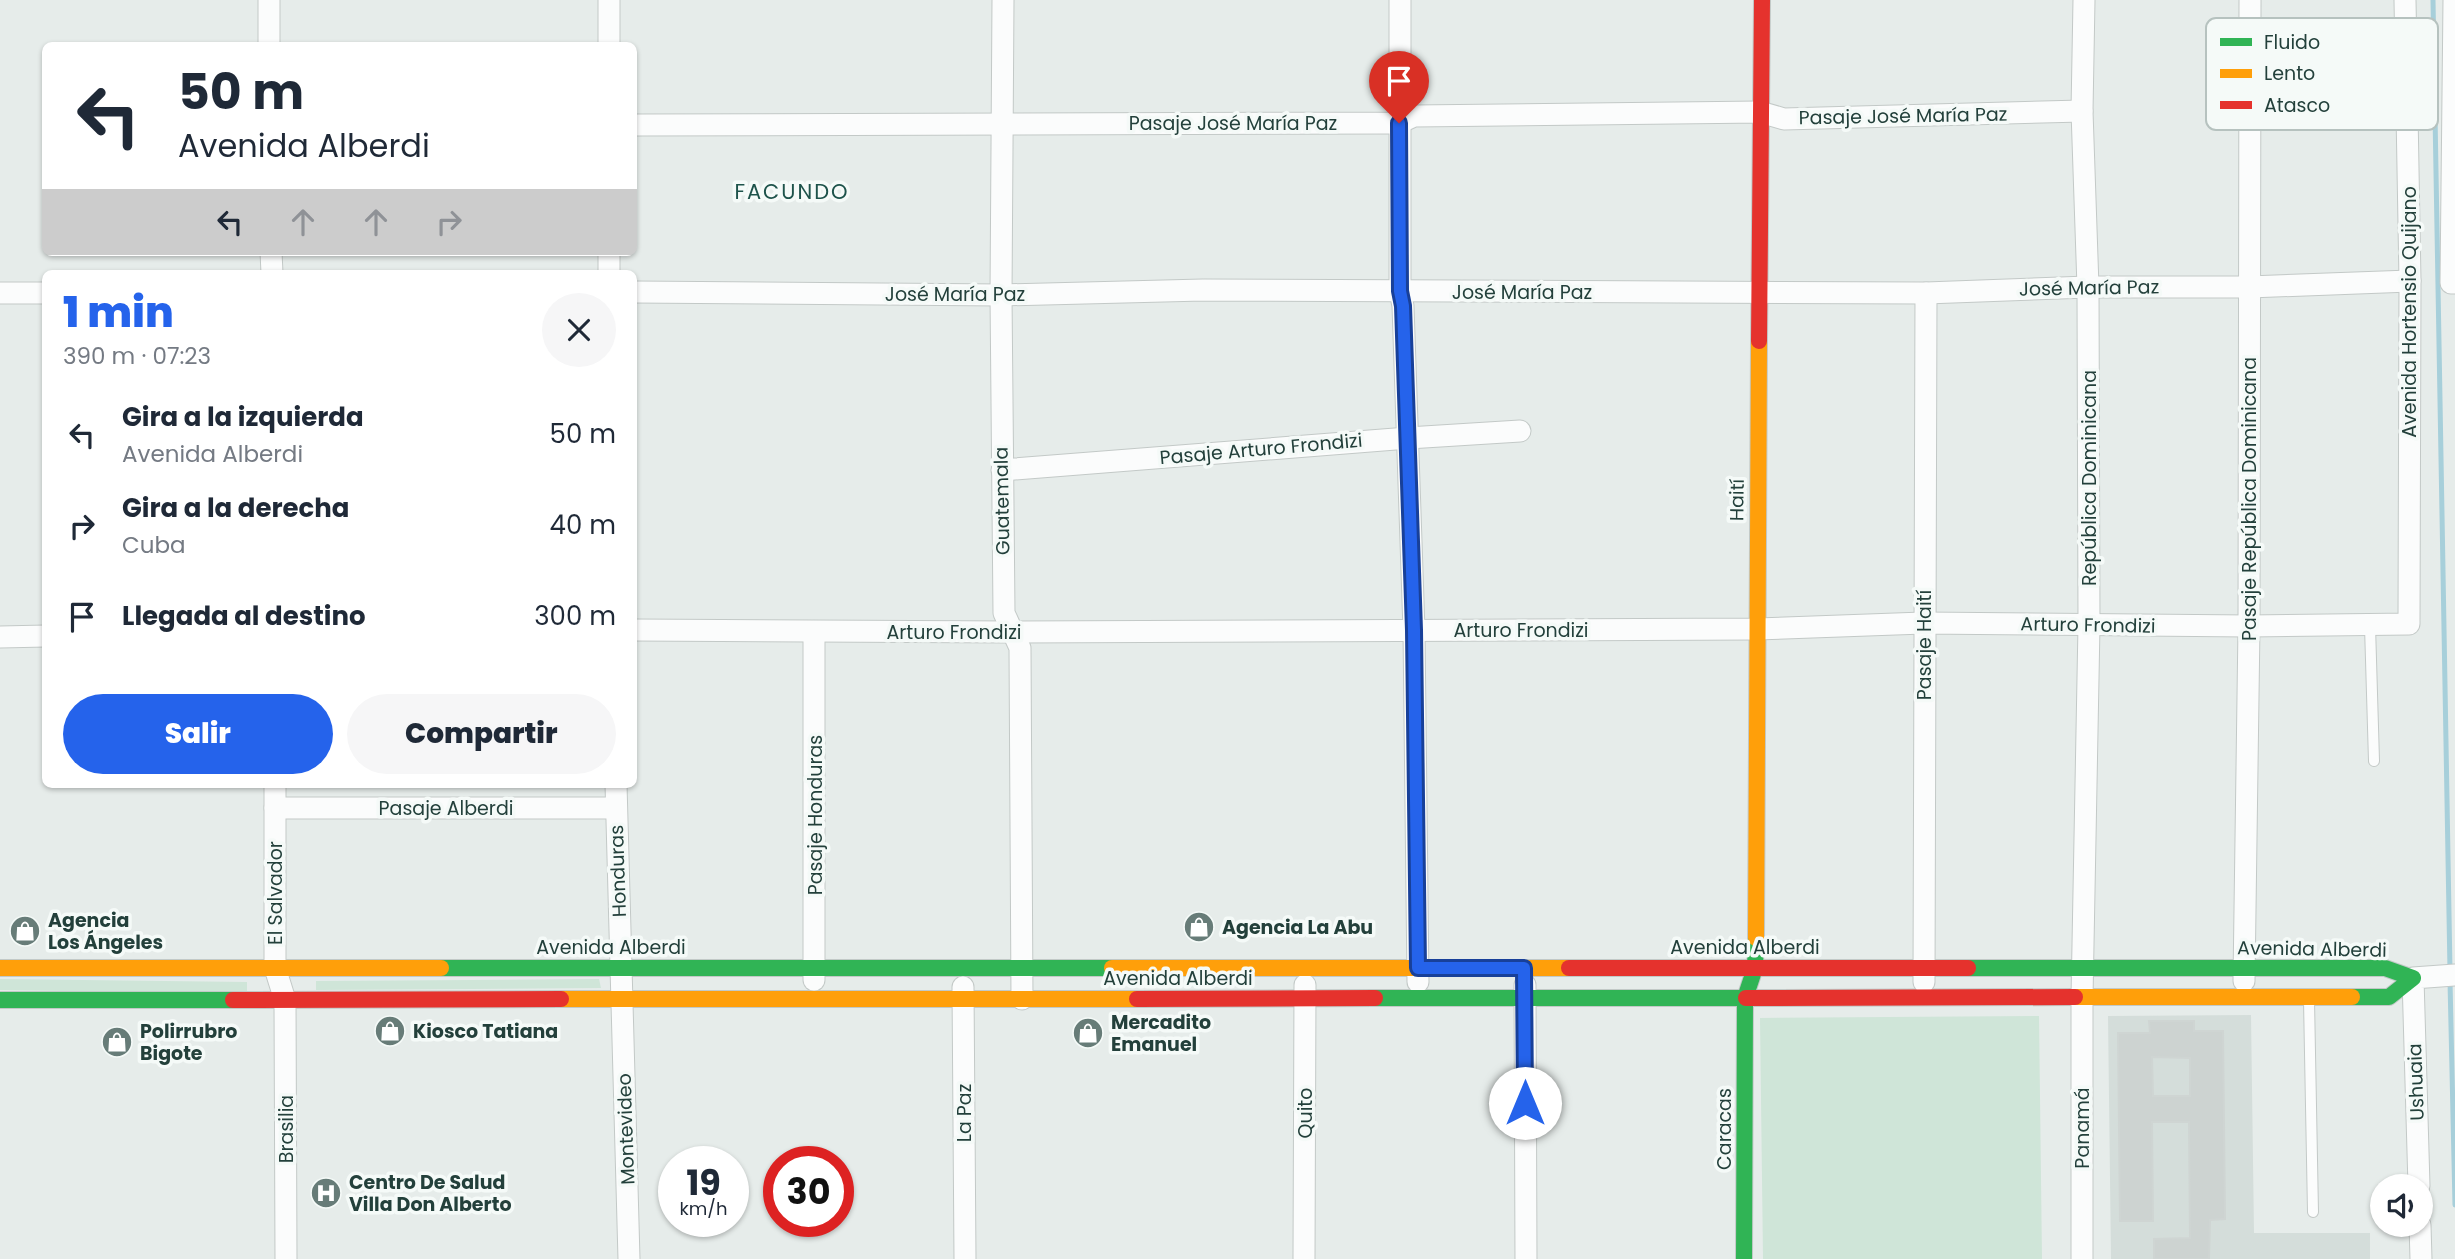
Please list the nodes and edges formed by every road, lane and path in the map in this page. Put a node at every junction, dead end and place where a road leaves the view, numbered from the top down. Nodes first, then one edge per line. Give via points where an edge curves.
1 (269, 0) edge
2 (609, 0) edge
3 (1003, 0) edge
4 (1400, 0) edge
5 (1762, 0) edge
6 (2084, 0) edge
7 (2250, 0) edge
8 (2405, 0) edge
9 (2454, 0) edge
10 (2250, 18) edge
11 (2405, 18) edge
12 (269, 42) edge
13 (609, 42) edge
14 (2082, 111) junction
15 (1760, 112) junction
16 (1399, 123) junction
17 (1002, 124) junction
18 (637, 125) edge
19 (2250, 130) edge
20 (2407, 130) edge
21 (2410, 281) junction
22 (2453, 283) edge
23 (2088, 287) junction
24 (2249, 287) junction
25 (1400, 291) junction
26 (637, 292) edge
27 (1760, 292) junction
28 (0, 293) edge
29 (42, 293) edge
30 (1926, 293) junction
31 (1001, 295) junction
32 (1520, 431) dead end
33 (1408, 438) junction
34 (1002, 470) junction
35 (1923, 623) junction
36 (2409, 624) joint
37 (2089, 625) junction
38 (2249, 626) junction
39 (2370, 626) junction
40 (1756, 629) junction
41 (637, 630) edge
42 (1414, 630) junction
43 (814, 632) junction
44 (1013, 632) junction
45 (42, 636) edge
46 (0, 637) edge
47 (2374, 761) dead end
48 (275, 788) edge
49 (616, 788) edge
50 (275, 808) junction
51 (616, 808) junction
52 (0, 968) edge
53 (275, 968) junction
54 (621, 968) junction
55 (815, 968) junction
56 (963, 968) junction
57 (1021, 968) junction
58 (1306, 968) junction
59 (1418, 968) junction
60 (1524, 968) junction
61 (1755, 968) junction
62 (1925, 968) junction
63 (2083, 968) junction
64 (2245, 968) junction
65 (2455, 975) edge
66 (2413, 978) junction
67 (2244, 997) junction
68 (2309, 997) junction
69 (1525, 998) junction
70 (1745, 998) junction
71 (1923, 998) junction
72 (2082, 998) junction
73 (814, 999) junction
74 (964, 999) junction
75 (1022, 999) junction
76 (1305, 999) junction
77 (1418, 999) junction
78 (0, 1000) edge
79 (285, 1000) junction
80 (622, 1000) junction
81 (2419, 1174) edge
82 (2313, 1212) dead end
83 (2420, 1237) edge
84 (286, 1259) edge
85 (629, 1259) edge
86 (965, 1259) edge
87 (1304, 1259) edge
88 (1525, 1259) edge
89 (1744, 1259) edge
90 (2082, 1259) edge
91 (2421, 1259) edge

1 - 12 street
2 - 13 street
3 - 17 street, Guatemala
4 - 16 street
5 - 15 main road, Haití
6 - 14 street, República Dominicana
7 - 10 street, Pasaje República Dominicana
8 - 11 street, Avenida Hortensio Quijano
9 - 22 street
14 - 15 street, Pasaje José María Paz via 1784,119
14 - 23 street, República Dominicana
15 - 16 street, Pasaje José María Paz via 1414,116
15 - 27 main road, Haití
16 - 17 street, Pasaje José María Paz
16 - 25 street
17 - 18 street, Pasaje José María Paz
17 - 31 street, Guatemala
19 - 24 street, Pasaje República Dominicana
20 - 21 street, Avenida Hortensio Quijano
21 - 24 street, José María Paz
21 - 36 street, Avenida Hortensio Quijano
23 - 24 street, José María Paz
23 - 30 street, José María Paz
23 - 37 street, República Dominicana
24 - 38 street, Pasaje República Dominicana
25 - 27 street, José María Paz
25 - 31 street, José María Paz
25 - 33 street
26 - 31 street, José María Paz
27 - 30 street, José María Paz
27 - 40 main road, Haití
28 - 29 street
30 - 35 street, Pasaje Haití
31 - 34 street, Guatemala
32 - 33 street, Pasaje Arturo Frondizi
33 - 34 street, Pasaje Arturo Frondizi
33 - 42 street
34 - 44 street, Guatemala via 1004,613
35 - 37 street, Arturo Frondizi
35 - 40 street, Arturo Frondizi
35 - 62 street, Pasaje Haití
36 - 39 street, Arturo Frondizi
37 - 38 street, Arturo Frondizi
37 - 63 street, República Dominicana
38 - 39 street, Arturo Frondizi
38 - 64 street, Pasaje República Dominicana
39 - 47 lane
40 - 42 street, Arturo Frondizi
40 - 61 main road, Haití
41 - 43 street, Arturo Frondizi
42 - 44 street, Arturo Frondizi
42 - 59 street
43 - 44 street, Arturo Frondizi
43 - 55 street, Pasaje Honduras
44 - 57 street, Guatemala via 1020,648
45 - 46 street
48 - 50 street, El Salvador
49 - 51 street, Honduras
50 - 51 street, Pasaje Alberdi
50 - 53 street, El Salvador
51 - 54 street, Honduras
52 - 53 main road, Avenida Alberdi
53 - 54 main road, Avenida Alberdi
53 - 79 street, El Salvador
54 - 55 main road, Avenida Alberdi
54 - 80 street, Honduras
55 - 56 main road, Avenida Alberdi
55 - 73 street, Pasaje Honduras
56 - 57 main road, Avenida Alberdi
56 - 74 street, La Paz
57 - 58 main road, Avenida Alberdi
57 - 75 street, Guatemala
58 - 59 main road, Avenida Alberdi
58 - 76 street, Quito
59 - 60 main road, Avenida Alberdi
59 - 77 street
60 - 61 main road, Avenida Alberdi
60 - 69 street
61 - 62 main road, Avenida Alberdi
61 - 70 main road, Haití
62 - 63 main road, Avenida Alberdi
62 - 71 street, Pasaje Haití
63 - 64 main road, Avenida Alberdi
63 - 72 street, República Dominicana
64 - 66 main road, Avenida Alberdi via 2385,968
64 - 67 street, Pasaje República Dominicana
65 - 66 street
66 - 68 main road, Avenida Alberdi via 2389,998
66 - 81 street, Ushuaia
67 - 68 main road, Avenida Alberdi
67 - 72 main road, Avenida Alberdi
68 - 82 lane
69 - 70 main road, Avenida Alberdi
69 - 77 main road, Avenida Alberdi
69 - 88 street
70 - 71 main road, Avenida Alberdi
70 - 89 main road, Caracas
71 - 72 main road, Avenida Alberdi
72 - 90 street, Panamá
73 - 74 main road, Avenida Alberdi
73 - 80 main road, Avenida Alberdi
74 - 75 main road, Avenida Alberdi
74 - 86 street, La Paz
75 - 76 main road, Avenida Alberdi
76 - 77 main road, Avenida Alberdi
76 - 87 street, Quito
78 - 79 main road, Avenida Alberdi
79 - 80 main road, Avenida Alberdi
79 - 84 street, Brasilia
80 - 85 street, Montevideo
83 - 91 street

